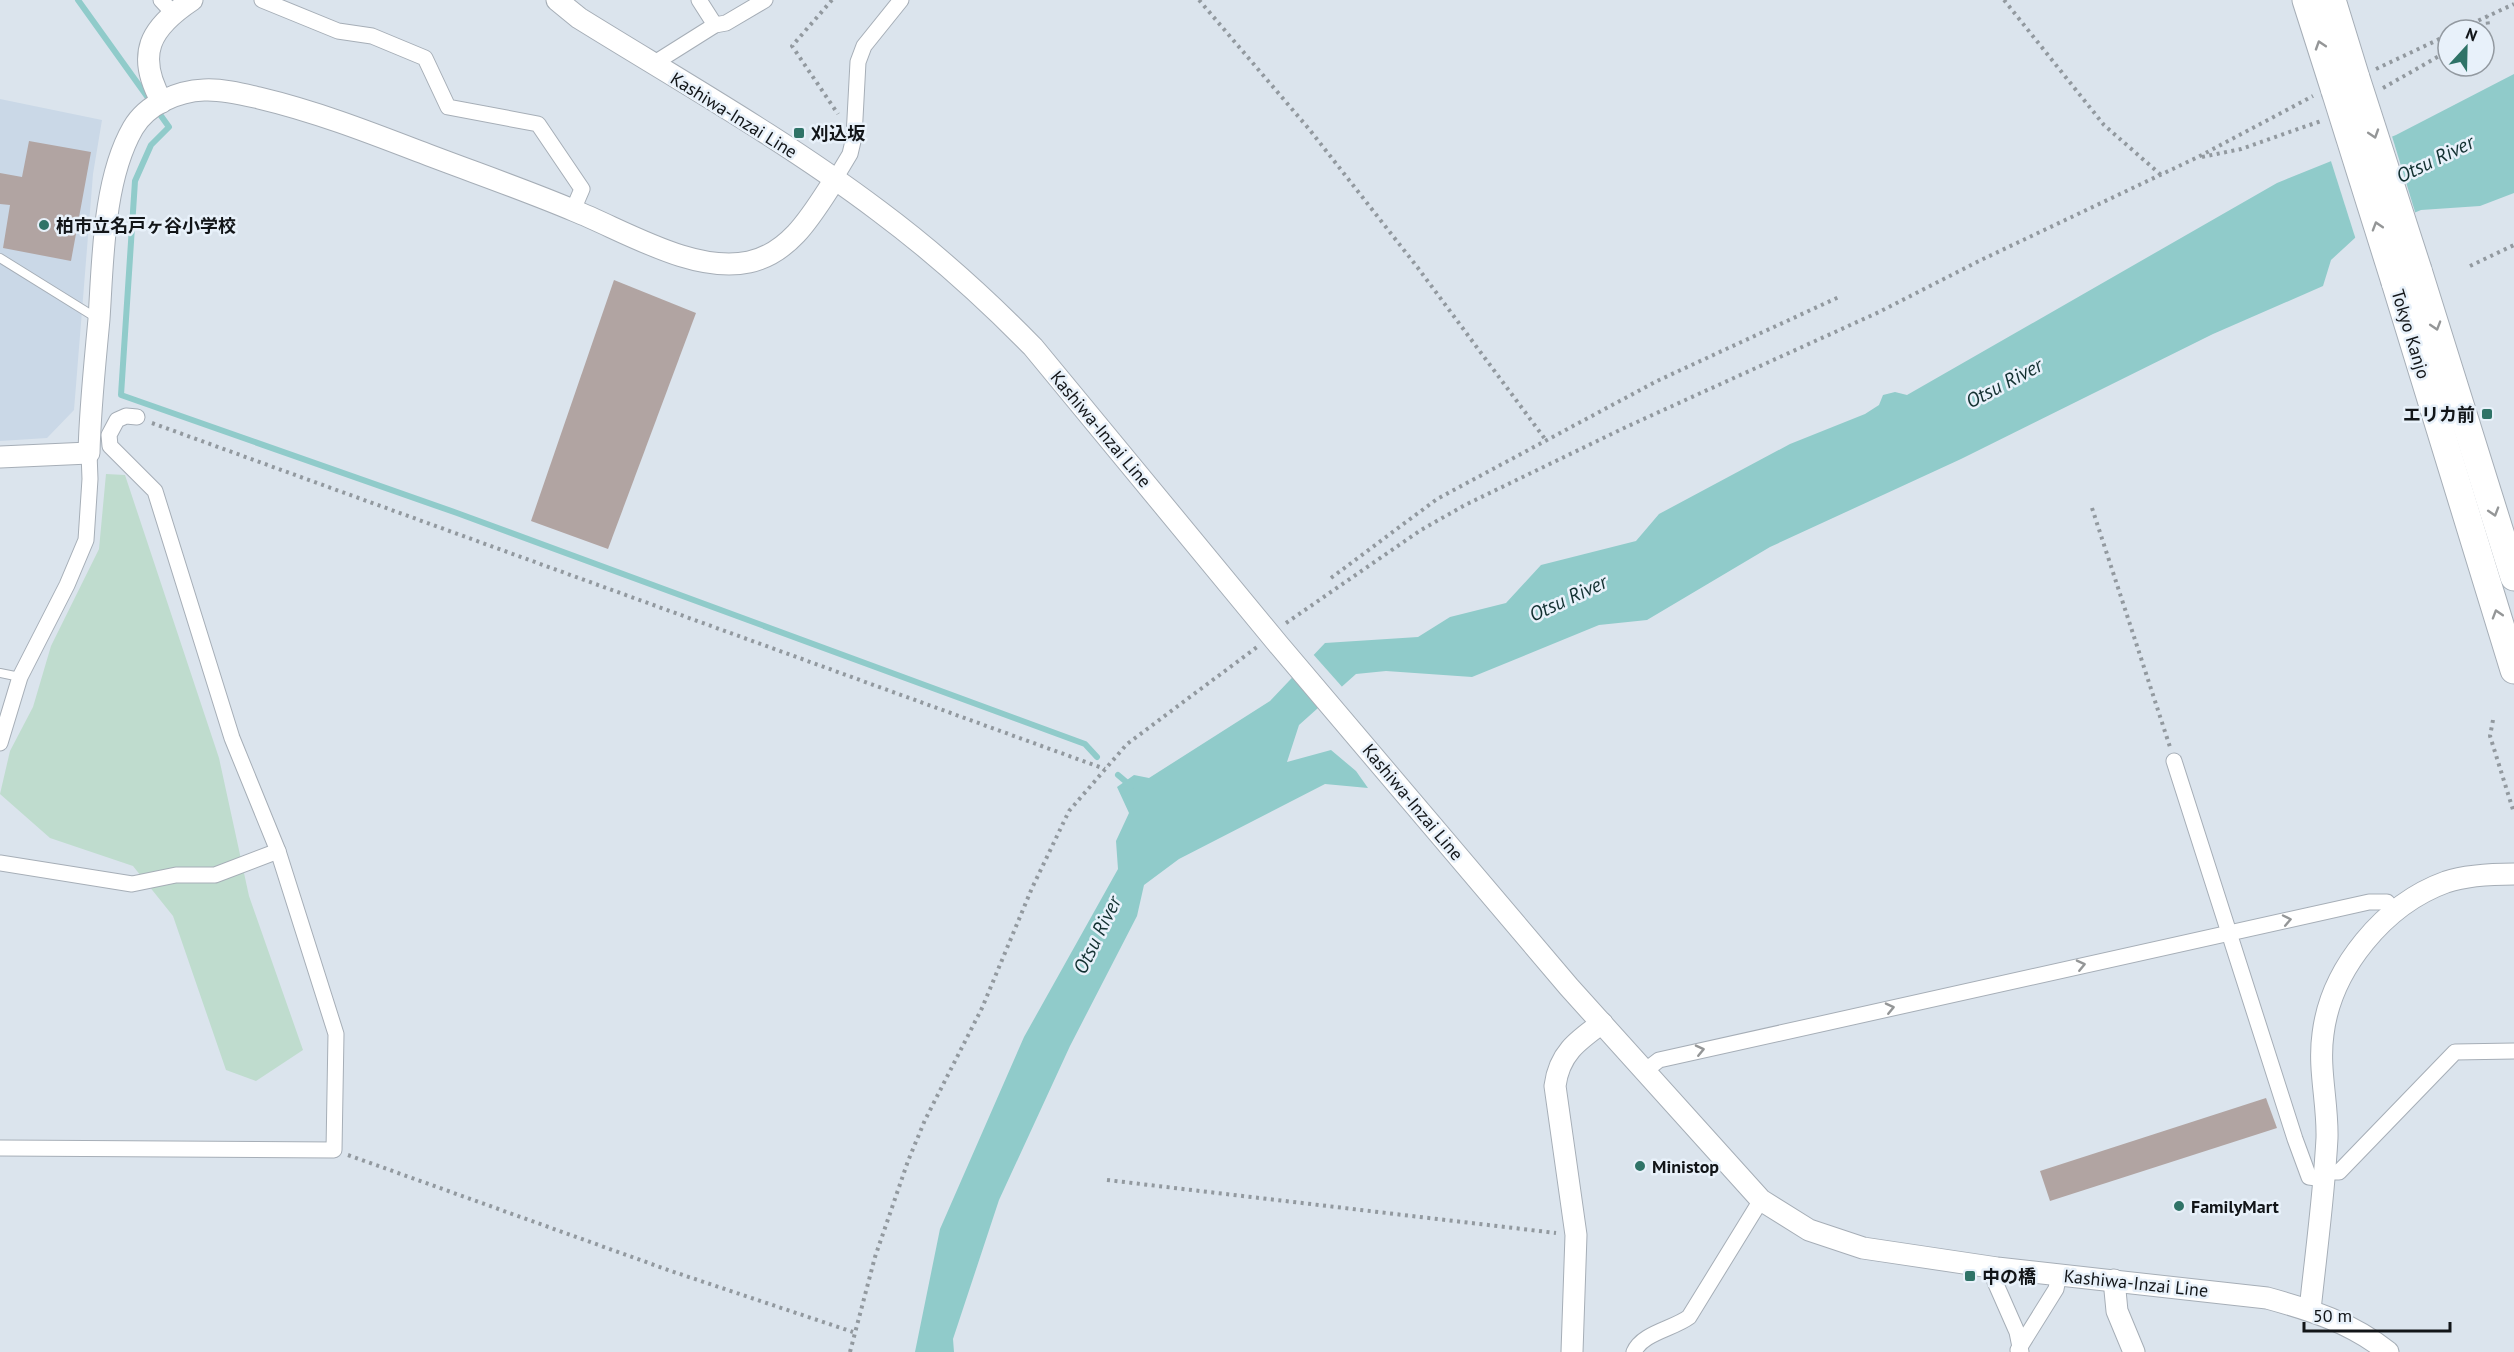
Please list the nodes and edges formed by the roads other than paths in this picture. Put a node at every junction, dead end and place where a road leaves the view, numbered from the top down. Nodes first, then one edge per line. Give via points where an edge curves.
1 (192, 0) edge
2 (262, 0) edge
3 (557, 0) edge
4 (699, 0) edge
5 (765, 0) edge
6 (901, 0) edge
7 (2306, 0) edge
8 (2332, 0) edge
9 (167, 7) edge
10 (716, 26) junction
11 (653, 64) junction
12 (2346, 84) junction
13 (162, 102) junction
14 (835, 179) junction
15 (573, 210) junction
16 (0, 258) edge
17 (2406, 276) junction
18 (99, 319) junction
19 (137, 417) road end
20 (110, 446) junction
21 (89, 447) junction
22 (0, 457) edge
23 (2514, 577) edge
24 (2514, 669) edge
25 (0, 673) edge
26 (20, 677) junction
27 (0, 743) edge
28 (2174, 761) road end
29 (278, 851) junction
30 (0, 863) edge
31 (2514, 874) edge
32 (2395, 912) junction
33 (2229, 932) junction
34 (1602, 1023) junction
35 (2514, 1051) edge
36 (1646, 1070) junction
37 (0, 1148) edge
38 (2324, 1175) junction
39 (1761, 1200) junction
40 (1997, 1268) junction
41 (2059, 1275) junction
42 (2114, 1280) junction
43 (2310, 1310) junction
44 (2019, 1350) edge
45 (1572, 1352) edge
46 (1634, 1352) edge
47 (2134, 1352) edge
48 (2388, 1352) edge

1 - 9 main road
2 - 15 street via 338,31 372,36 425,58 448,107 538,124 582,189
3 - 11 main road, Kashiwa-Inzai Line
4 - 10 street
5 - 10 street
6 - 14 street via 864,46 858,62 854,137 850,154
12 -> 7 highway, Tokyo Kanjo
8 - 12 highway, Tokyo Kanjo
9 - 13 main road via 148,49 149,73
10 - 11 street
11 - 14 main road, Kashiwa-Inzai Line
12 - 17 highway, Tokyo Kanjo, bridge
13 - 15 main road via 205,90 290,105
13 - 18 main road via 134,126 114,176
14 - 15 main road via 789,241 760,258 729,265 687,257
14 - 34 main road, Kashiwa-Inzai Line via 921,244 1033,346 1275,640
16 - 18 lane
17 -> 23 highway, Tokyo Kanjo
24 -> 17 highway, Tokyo Kanjo
18 - 21 main road
19 - 20 street via 117,420
20 - 21 street
20 - 29 street via 155,491 232,738
21 - 22 main road
21 - 26 street via 86,540
25 - 26 lane
26 - 27 street
28 - 33 street
29 - 30 street via 215,875 176,875 132,884
29 - 37 street via 336,1034 333,1150
31 - 32 main road via 2449,881 2421,893
33 -> 32 street via 2369,902 2387,902
32 - 38 main road via 2354,957 2328,1009 2321,1064 2327,1123
36 -> 33 street via 1659,1060
33 - 38 street via 2309,1176
34 - 36 main road, Kashiwa-Inzai Line
34 - 45 main road via 1563,1055 1555,1086 1576,1235
35 - 38 street via 2455,1052 2339,1172
36 - 39 main road, Kashiwa-Inzai Line
38 - 43 main road
39 - 40 main road, Kashiwa-Inzai Line via 1809,1230 1863,1248
39 - 46 street via 1689,1317 1641,1341
40 - 41 main road, Kashiwa-Inzai Line
40 - 44 street via 1995,1282 2017,1332
41 - 42 main road, Kashiwa-Inzai Line
41 - 44 street via 2056,1289
42 - 43 main road, Kashiwa-Inzai Line via 2257,1297
42 - 47 main road via 2117,1311
43 - 48 main road, Kashiwa-Inzai Line via 2345,1324

